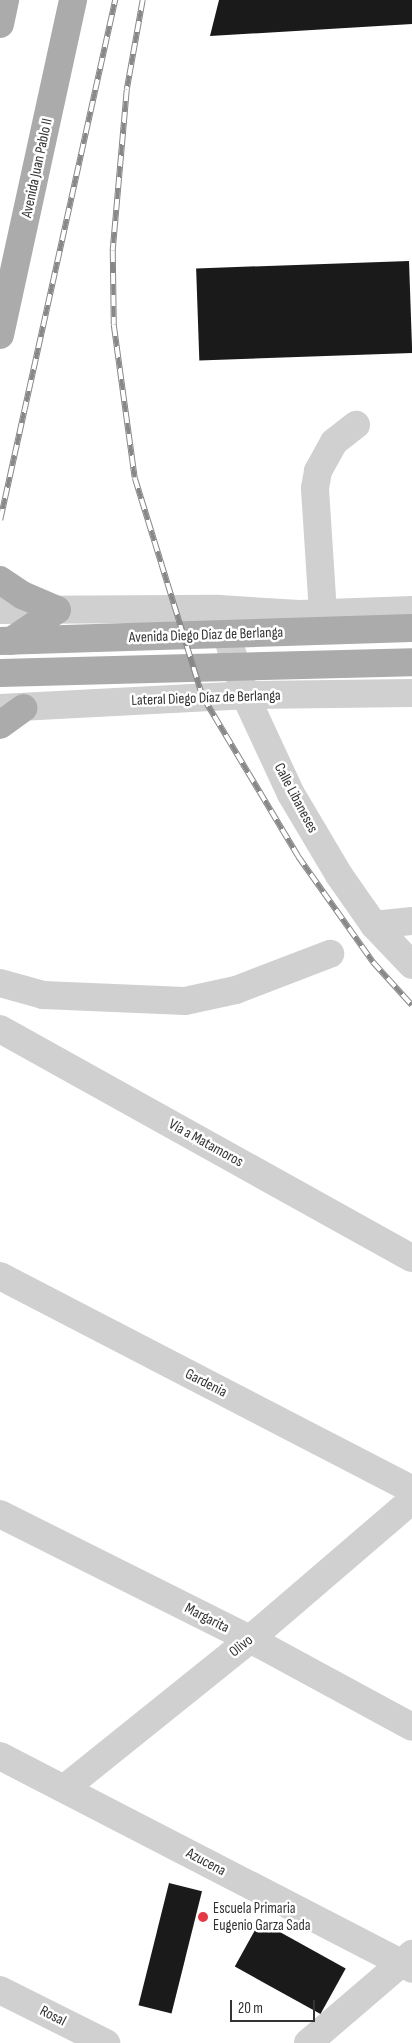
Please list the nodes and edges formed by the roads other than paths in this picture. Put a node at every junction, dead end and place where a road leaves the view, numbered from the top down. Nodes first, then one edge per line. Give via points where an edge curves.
1 (5, 0) edge
2 (73, 0) edge
3 (0, 24) edge
4 (0, 335) edge
5 (356, 424) dead end
6 (0, 580) edge
7 (219, 609) junction
8 (0, 610) edge
9 (57, 610) junction
10 (412, 610) edge
11 (311, 614) junction
12 (412, 628) edge
13 (0, 641) edge
14 (0, 648) edge
15 (412, 662) edge
16 (0, 673) edge
17 (412, 693) edge
18 (246, 695) junction
19 (321, 695) junction
20 (11, 708) edge
21 (0, 725) edge
22 (412, 921) edge
23 (374, 925) junction
24 (330, 954) dead end
25 (412, 965) edge
26 (0, 983) edge
27 (0, 1029) edge
28 (412, 1258) edge
29 (0, 1276) edge
30 (412, 1490) edge
31 (412, 1500) edge
32 (0, 1514) edge
33 (250, 1640) junction
34 (412, 1727) edge
35 (0, 1756) edge
36 (66, 1788) junction
37 (408, 1962) edge
38 (0, 1990) edge
39 (106, 2043) edge
40 (308, 2043) edge

1 - 3 main road
2 - 4 main road, Avenida Juan Pablo II
5 - 11 street via 334,442 318,471
6 - 9 main road via 22,595
7 - 9 street
7 - 11 street
7 - 18 street, Calle Libaneses
8 - 9 street
9 - 14 main road
10 - 11 street
11 - 19 street via 267,636 262,647 262,662 272,678 285,686
12 - 13 main road, Avenida Diego Díaz de Berlanga
15 - 16 main road
17 - 19 street, Lateral Diego Díaz de Berlanga
18 - 19 street, Lateral Diego Díaz de Berlanga
18 - 20 street, Lateral Diego Díaz de Berlanga
18 - 23 street, Calle Libaneses via 291,794
20 - 21 main road
22 - 23 street
23 - 25 street, Calle Libaneses
24 - 26 street via 236,990 185,1001 43,996
27 - 28 street, Vía a Matamoros
29 - 30 street, Gardenia
31 - 33 street, Olivo
32 - 33 street, Margarita
33 - 34 street, Margarita
33 - 36 street, Olivo
35 - 36 street, Azucena
36 - 37 street, Azucena
37 - 40 street
38 - 39 street, Rosal

